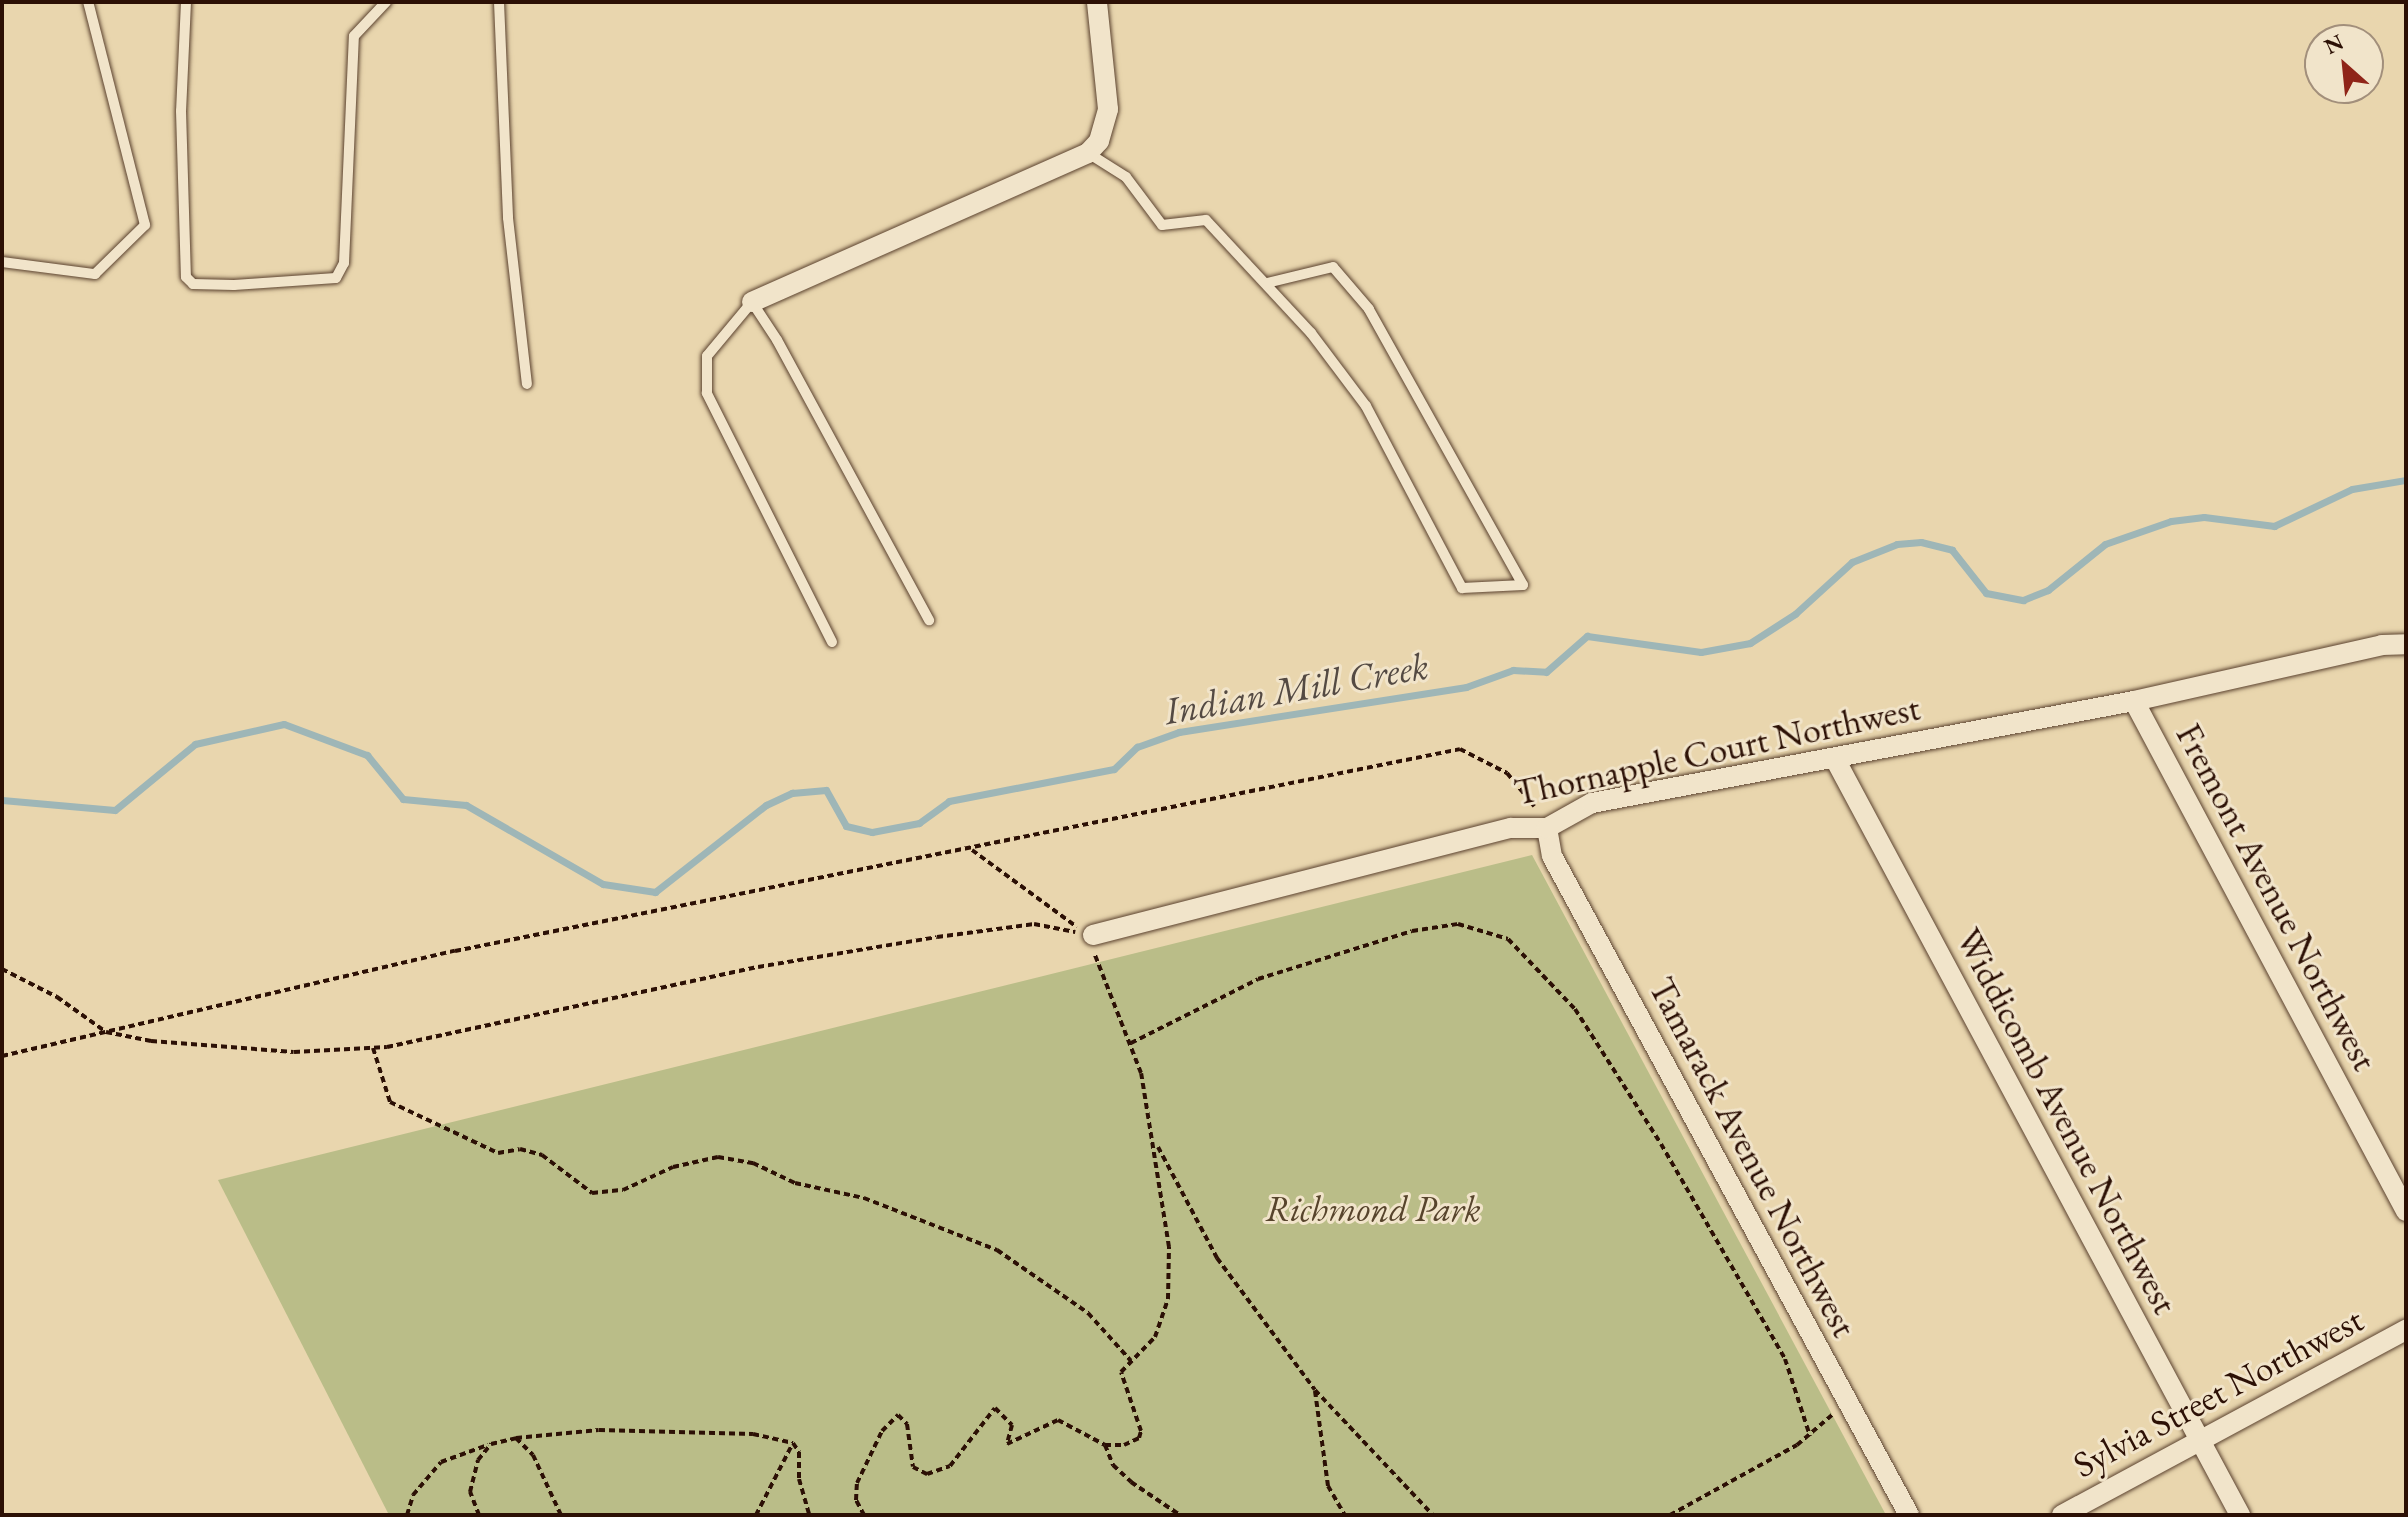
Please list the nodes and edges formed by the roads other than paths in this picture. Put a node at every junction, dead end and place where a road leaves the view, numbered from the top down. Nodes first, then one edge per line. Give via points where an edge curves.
1 (88, 2) edge
2 (186, 2) edge
3 (386, 2) edge
4 (499, 2) edge
5 (1097, 2) edge
6 (1088, 153) junction
7 (2, 262) edge
8 (1267, 283) junction
9 (752, 302) junction
10 (527, 384) dead end
11 (929, 620) dead end
12 (832, 642) dead end
13 (2406, 644) edge
14 (2134, 701) junction
15 (1835, 759) junction
16 (1547, 828) junction
17 (1089, 934) road end
18 (2406, 1211) edge
19 (2406, 1330) edge
20 (2200, 1441) junction
21 (1909, 1515) edge
22 (2062, 1515) edge
23 (2240, 1515) edge

1 - 7 lane via 145,225 95,274
2 - 3 lane via 181,111 186,277 193,284 234,285 336,278 344,263 354,36
4 - 10 lane via 508,218
5 - 6 street via 1108,109 1099,141
6 - 8 lane via 1126,177 1162,225 1206,220
6 - 9 street
8 - 8 lane via 1366,406 1462,588 1523,585 1369,309 1333,267
9 - 11 lane
9 - 12 lane via 707,356 707,393
13 - 14 street, Thornapple Court Northwest
14 - 15 street, Thornapple Court Northwest
14 - 18 street, Fremont Avenue Northwest
15 - 16 street, Thornapple Court Northwest via 1592,803
15 - 20 street, Widdicomb Avenue Northwest
16 - 17 street, Thornapple Court Northwest via 1511,828
16 - 21 street, Tamarack Avenue Northwest via 1552,856
19 - 20 street, Sylvia Street Northwest
20 - 22 street, Sylvia Street Northwest
20 - 23 street, Widdicomb Avenue Northwest

